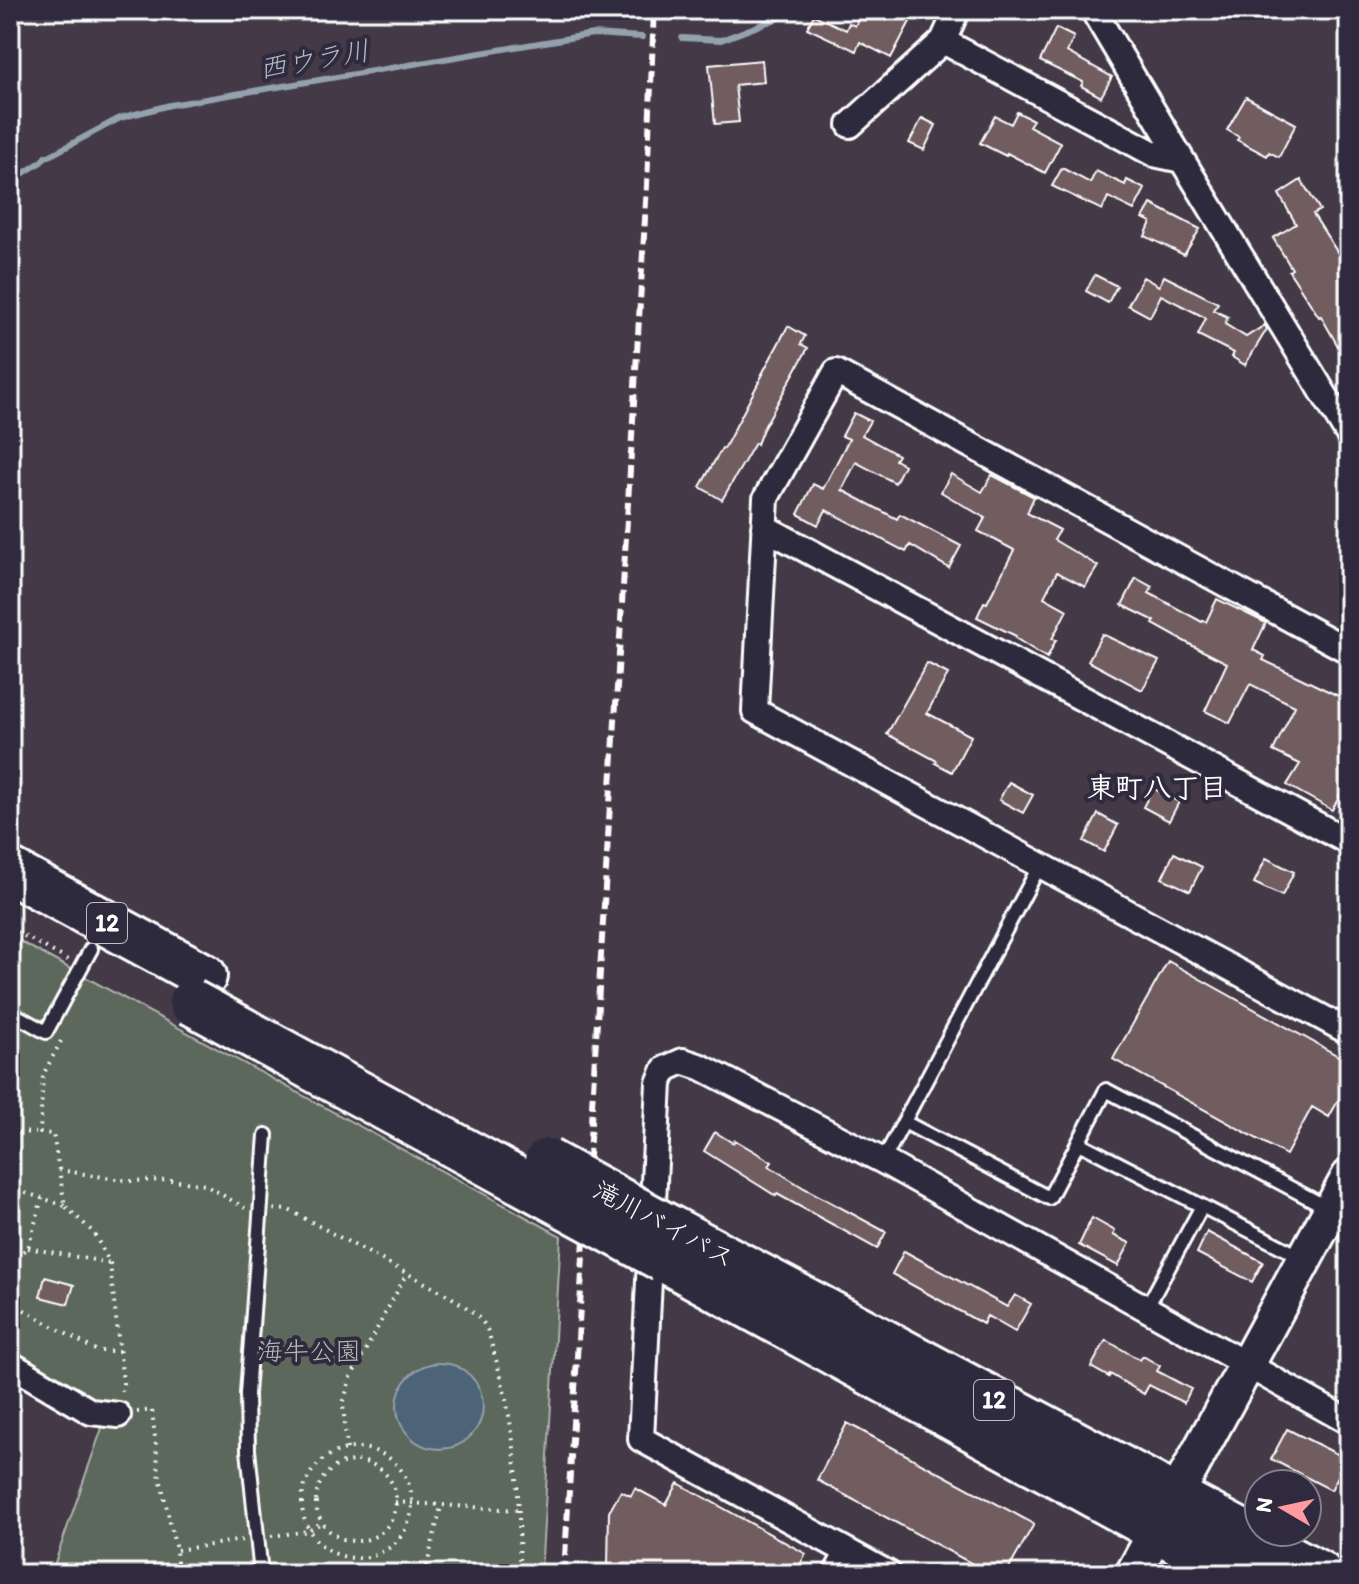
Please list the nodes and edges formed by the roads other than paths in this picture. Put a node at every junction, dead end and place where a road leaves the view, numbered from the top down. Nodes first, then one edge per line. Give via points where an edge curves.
1 (957, 10) edge
2 (1093, 10) edge
3 (943, 41) junction
4 (850, 125) dead end
5 (1182, 160) junction
6 (1349, 435) edge
7 (764, 527) junction
8 (1349, 651) edge
9 (1349, 842) edge
10 (1040, 865) junction
11 (10, 871) edge
12 (10, 904) edge
13 (86, 958) junction
14 (198, 989) junction
15 (10, 1012) edge
16 (1349, 1032) edge
17 (904, 1122) junction
18 (266, 1135) dead end
19 (1079, 1143) junction
20 (883, 1161) junction
21 (1349, 1177) edge
22 (1202, 1206) junction
23 (1331, 1210) junction
24 (1304, 1258) junction
25 (1146, 1309) junction
26 (10, 1364) edge
27 (1246, 1365) junction
28 (118, 1415) road end
29 (1349, 1422) edge
30 (1166, 1513) junction
31 (843, 1549) junction
32 (261, 1574) edge
33 (829, 1574) edge
34 (889, 1574) edge
35 (1133, 1574) edge
36 (1238, 1574) edge
37 (1320, 1574) edge

1 - 3 street
2 - 5 street
3 - 4 street
3 - 5 street via 1154,154
5 - 6 street
7 - 8 street via 766,498 836,372
7 - 9 street
7 - 10 street via 755,711
10 - 16 street
10 - 17 lane
11 - 14 highway, 滝川バイパス / 12
12 - 13 highway, 滝川バイパス / 12
13 - 14 highway, 滝川バイパス / 12
13 - 15 lane via 46,1032
14 - 30 highway, 滝川バイパス / 12, bridge
17 - 19 lane via 1049,1198
17 - 20 lane
18 - 32 lane via 247,1394
19 - 22 lane
19 - 23 lane via 1106,1090
20 - 25 street
20 - 31 street via 701,1067 683,1061 665,1069 659,1083 641,1439
21 - 23 street
22 - 24 lane
22 - 25 lane
23 - 24 street
24 - 27 street
25 - 27 street
26 - 28 street via 91,1412
27 - 29 street
27 - 30 street
30 - 35 street
30 - 36 highway, 滝川バイパス / 12
30 - 37 highway, 滝川バイパス / 12
31 - 33 lane
31 - 34 street

